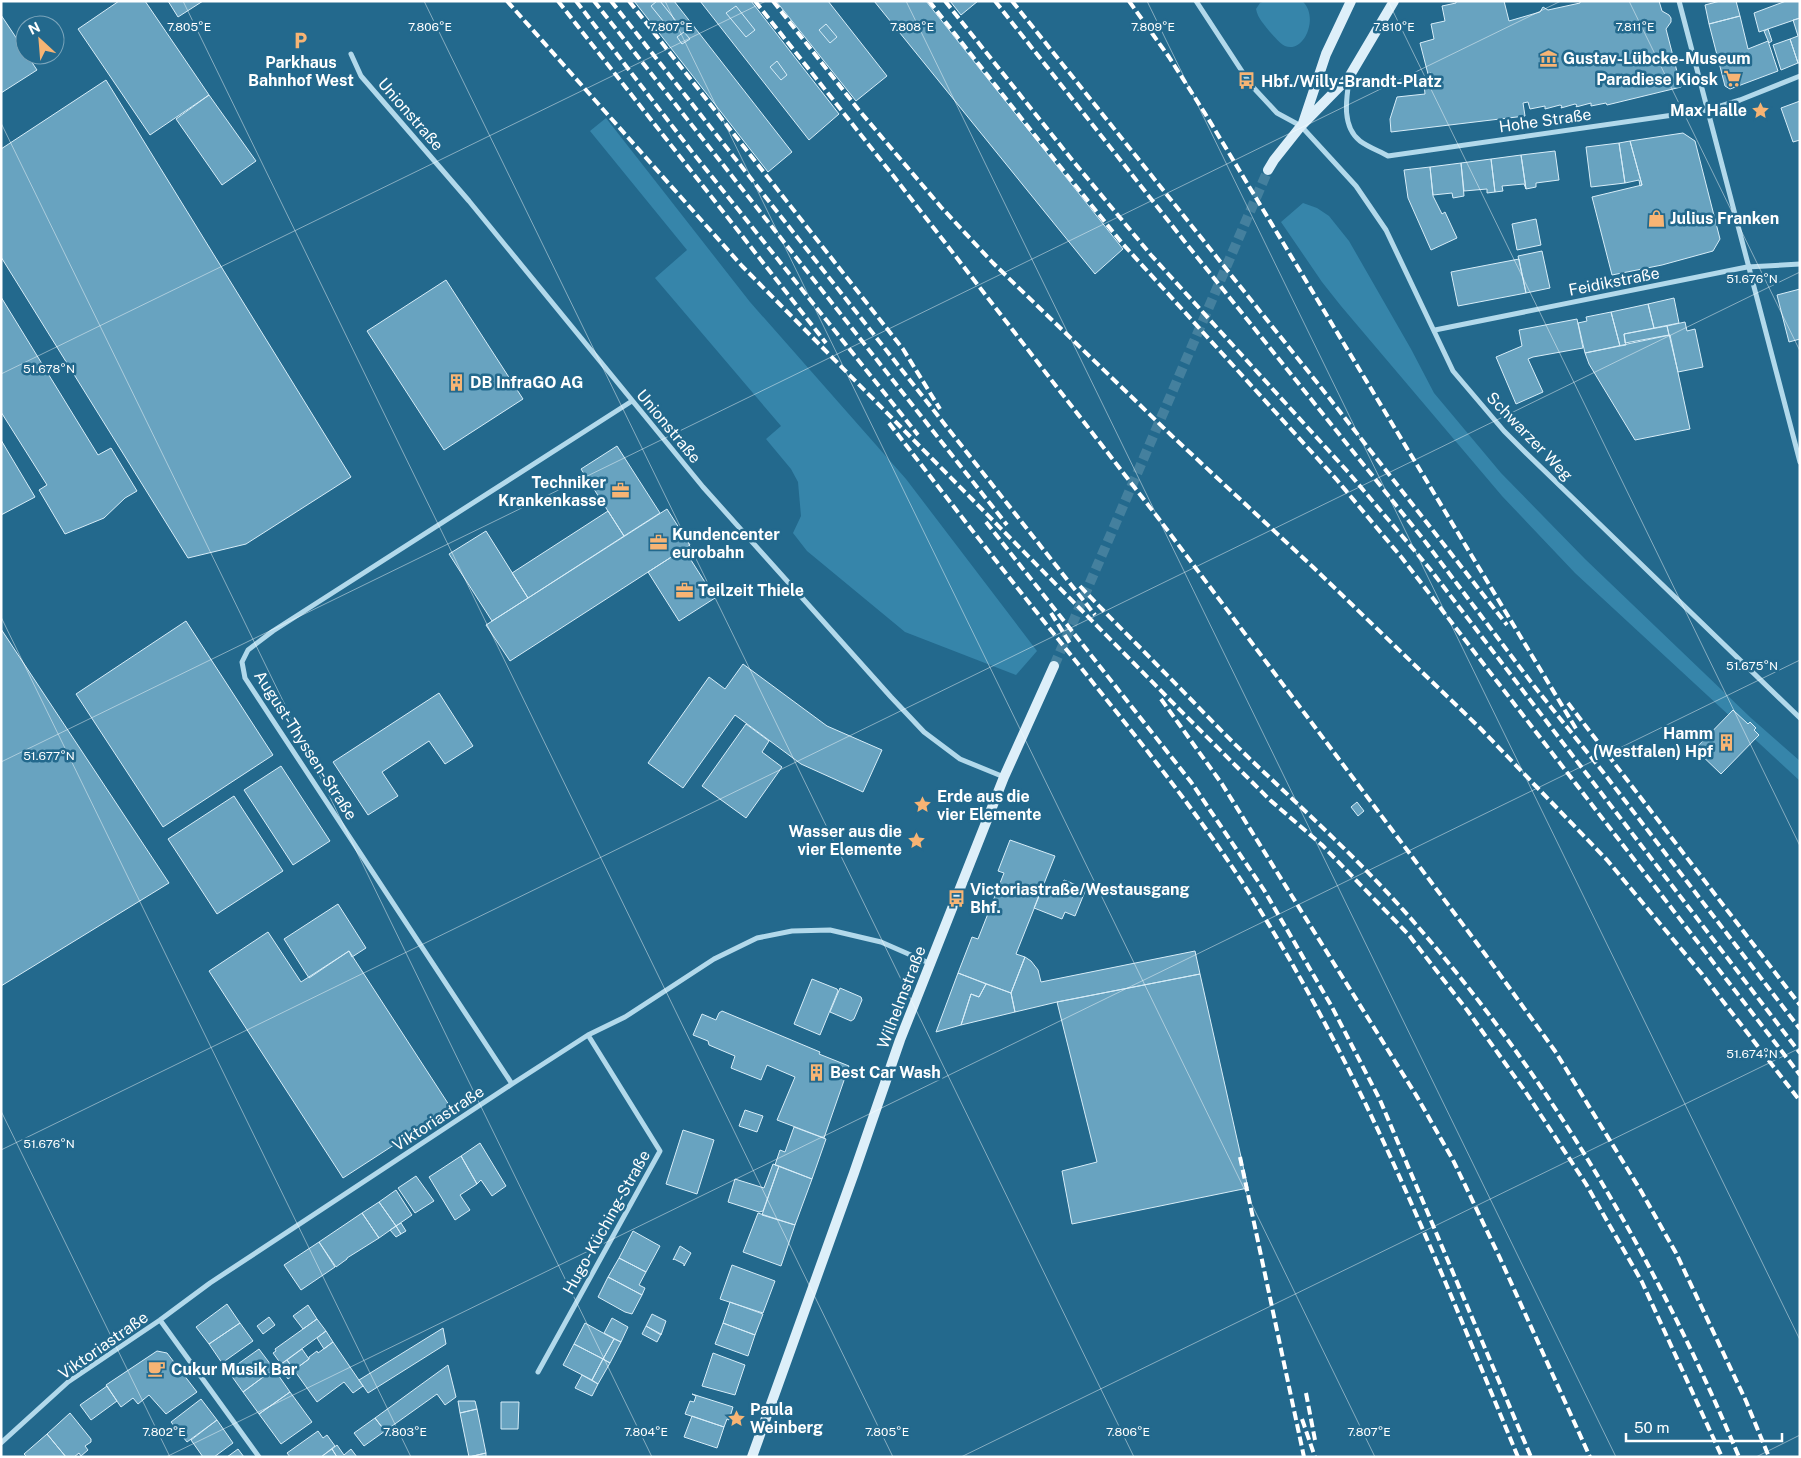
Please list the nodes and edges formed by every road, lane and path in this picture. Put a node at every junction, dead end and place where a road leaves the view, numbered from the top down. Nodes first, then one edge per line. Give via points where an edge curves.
1 (1196, 1) edge
2 (1351, 1) edge
3 (1394, 1) edge
4 (1679, 1) edge
5 (351, 54) dead end
6 (1800, 76) edge
7 (1349, 77) junction
8 (1708, 110) junction
9 (1301, 126) junction
10 (1268, 170) tunnel mouth
11 (1800, 264) edge
12 (1747, 267) junction
13 (1434, 330) junction
14 (632, 401) junction
15 (1800, 462) edge
16 (1054, 666) tunnel mouth
17 (1800, 718) edge
18 (1004, 777) junction
19 (929, 963) junction
20 (588, 1035) junction
21 (512, 1084) junction
22 (160, 1320) junction
23 (538, 1372) dead end
24 (1, 1443) edge
25 (259, 1457) edge
26 (752, 1457) edge

1 - 9 street, Schwarzer Weg via 1251,86 1277,113
2 - 9 main road via 1326,54
3 - 7 main road
4 - 8 street
5 - 14 street, Unionstraße via 361,76 469,201
6 - 8 street, Hohe Straße
7 - 8 street, Hohe Straße via 1345,105 1349,126 1359,140 1388,156
7 - 9 main road
8 - 12 street
9 - 10 main road
9 - 13 street, Schwarzer Weg via 1356,186 1386,230
11 - 12 street, Feidikstraße
12 - 13 street, Feidikstraße
12 - 15 street
13 - 17 street, Schwarzer Weg via 1453,371 1504,430
14 - 18 street, Unionstraße via 703,487 924,732 960,759
14 - 21 street, August-Thyssen-Straße via 273,631 248,650 242,662 245,678
16 - 18 main road, Wilhelmstraße
18 - 19 main road, Wilhelmstraße
19 - 20 street, Viktoriastraße via 881,942 830,930 792,931 757,938 714,959 625,1017
19 - 26 main road, Wilhelmstraße
20 - 21 street, Viktoriastraße
20 - 23 street, Hugo-Küching-Straße via 660,1151
21 - 22 street, Viktoriastraße via 210,1283
22 - 24 street, Viktoriastraße via 68,1382
22 - 25 street

